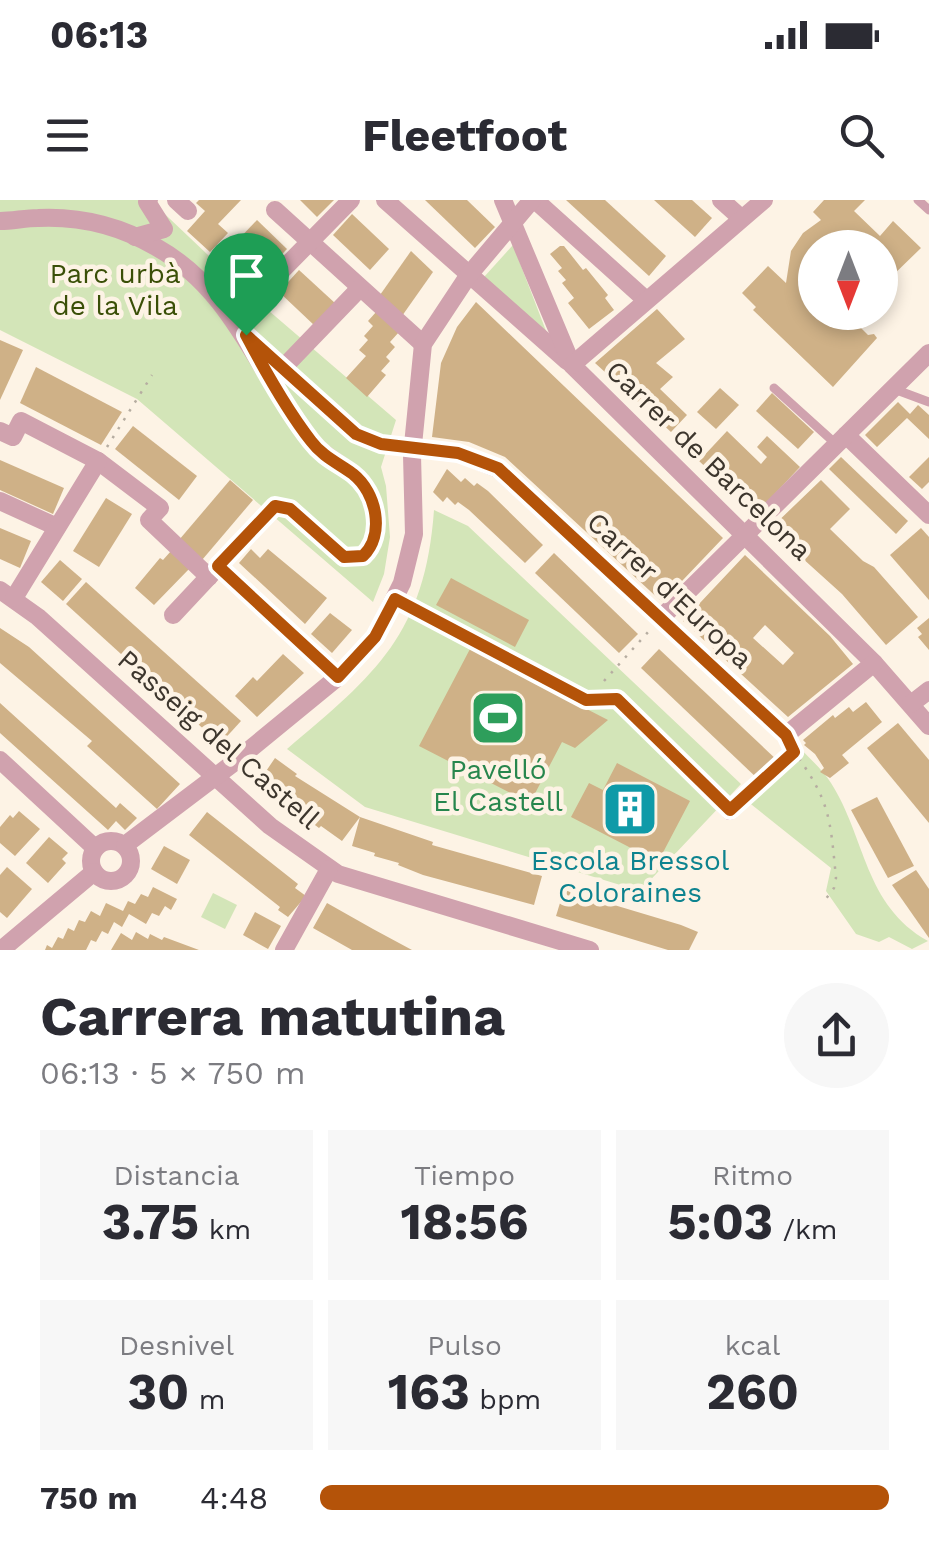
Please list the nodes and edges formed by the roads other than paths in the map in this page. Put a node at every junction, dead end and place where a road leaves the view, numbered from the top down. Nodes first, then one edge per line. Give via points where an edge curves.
1 (51, 200) edge
2 (148, 200) edge
3 (351, 200) edge
4 (386, 200) edge
5 (502, 200) edge
6 (533, 200) edge
7 (721, 200) edge
8 (764, 200) edge
9 (918, 200) edge
10 (276, 210) dead end
11 (929, 210) edge
12 (37, 218) junction
13 (740, 218) junction
14 (3, 223) edge
15 (511, 223) junction
16 (135, 236) junction
17 (310, 242) junction
18 (468, 276) junction
19 (360, 288) junction
20 (646, 300) junction
21 (234, 319) junction
22 (246, 335) junction
23 (423, 344) junction
24 (929, 353) edge
25 (572, 365) junction
26 (284, 367) junction
27 (774, 388) dead end
28 (892, 388) junction
29 (929, 402) edge
30 (0, 432) edge
31 (841, 439) junction
32 (413, 448) junction
33 (98, 461) junction
34 (0, 502) edge
35 (929, 515) edge
36 (58, 527) junction
37 (744, 533) junction
38 (214, 572) junction
39 (7, 594) edge
40 (395, 599) junction
41 (172, 615) dead end
42 (660, 619) junction
43 (874, 663) junction
44 (338, 677) junction
45 (929, 690) edge
46 (911, 704) junction
47 (929, 726) edge
48 (0, 760) edge
49 (216, 777) junction
50 (730, 810) road end
51 (125, 845) junction
52 (95, 848) junction
53 (329, 868) junction
54 (94, 872) junction
55 (524, 931) junction
56 (1, 950) edge
57 (284, 950) edge
58 (514, 950) edge
59 (590, 950) edge

1 - 12 street
2 - 16 street via 164,228
3 - 17 street
4 - 18 street
5 - 15 street, Carrer de Barcelona
6 - 15 street
6 - 20 street
7 - 13 street
8 - 13 street
9 - 11 lane
10 - 17 street
12 - 14 street
12 - 16 street via 98,223
13 - 20 street
15 - 18 street
15 - 25 street, Carrer de Barcelona
16 - 21 street via 182,263
17 - 19 street
17 - 21 street
18 - 23 street
18 - 25 street
19 - 23 street
19 - 26 street
20 - 25 street
21 - 22 street
22 - 26 street, Carrer d'Europa
22 - 38 street via 311,442 364,486 377,531 363,556 344,557 280,505
23 - 32 street
24 - 28 street
25 - 37 street, Carrer de Barcelona
26 - 32 street, Carrer d'Europa via 356,434
27 - 31 lane
28 - 29 lane
28 - 31 street
30 - 33 street via 13,437 21,421
31 - 35 street
31 - 37 street
32 - 40 street via 414,534
32 - 42 street, Carrer d'Europa via 458,453 498,468
33 - 36 street
33 - 38 street via 160,508 150,520
34 - 36 street
36 - 39 street
37 - 42 street
37 - 43 street, Carrer de Barcelona
38 - 41 street
38 - 44 street
39 - 49 street, Passeig del Castell
40 - 44 street via 375,637
40 - 50 street via 586,700 617,699
42 - 43 street, Carrer d'Europa via 790,744
43 - 46 street, Carrer de Barcelona
44 - 49 street
45 - 46 street
46 - 47 street, Carrer de Barcelona
48 - 52 street
49 - 51 street
49 - 53 street, Passeig del Castell
51 - 52 street via 106,841
51 - 54 street via 132,862 123,878 104,880
52 - 54 street
53 - 55 street, Passeig del Castell
53 - 57 street
54 - 56 street
55 - 58 street
55 - 59 street, Passeig del Castell

